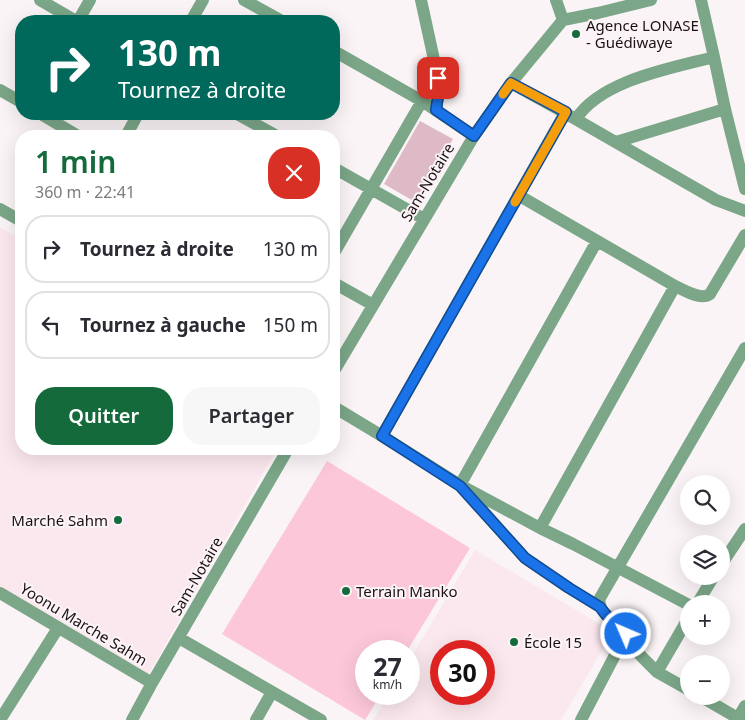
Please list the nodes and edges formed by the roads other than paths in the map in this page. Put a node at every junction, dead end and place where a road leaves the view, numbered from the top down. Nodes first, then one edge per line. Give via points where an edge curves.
1 (40, 0) edge
2 (90, 0) edge
3 (203, 0) edge
4 (244, 0) edge
5 (421, 0) edge
6 (556, 0) edge
7 (651, 0) edge
8 (701, 0) edge
9 (66, 15) edge
10 (81, 15) edge
11 (194, 15) edge
12 (271, 15) edge
13 (563, 20) junction
14 (340, 54) edge
15 (714, 57) junction
16 (511, 83) junction
17 (0, 90) edge
18 (15, 99) edge
19 (422, 101) junction
20 (725, 109) junction
21 (436, 110) junction
22 (571, 116) junction
23 (51, 120) edge
24 (248, 120) edge
25 (68, 130) edge
26 (266, 130) edge
27 (474, 136) junction
28 (616, 142) junction
29 (340, 172) edge
30 (370, 189) junction
31 (745, 189) edge
32 (518, 195) junction
33 (0, 209) edge
34 (745, 212) edge
35 (15, 218) edge
36 (424, 219) junction
37 (745, 235) edge
38 (597, 241) junction
39 (340, 242) edge
40 (340, 286) edge
41 (675, 286) junction
42 (373, 305) junction
43 (745, 348) edge
44 (340, 361) edge
45 (340, 411) edge
46 (382, 436) junction
47 (285, 455) edge
48 (460, 486) junction
49 (540, 528) junction
50 (745, 529) edge
51 (730, 552) edge
52 (618, 568) junction
53 (0, 593) edge
54 (680, 600) edge
55 (600, 607) junction
56 (58, 628) junction
57 (680, 632) edge
58 (625, 636) junction
59 (179, 638) junction
60 (657, 672) junction
61 (152, 683) junction
62 (680, 685) edge
63 (272, 692) junction
64 (716, 705) edge
65 (745, 706) edge
66 (740, 719) edge
67 (0, 720) edge
68 (132, 720) edge
69 (256, 720) edge
70 (321, 720) edge
71 (581, 720) edge

1 - 9 street
2 - 10 street
3 - 11 street
4 - 12 street
5 - 21 street via 438,78
6 - 13 street
7 - 13 street
8 - 15 street
13 - 16 street, Sam-Notaire
14 - 19 street
15 - 20 street
15 - 22 street via 636,78 610,90
16 - 22 street
16 - 27 street, Sam-Notaire
17 - 18 street
19 - 21 street
19 - 30 street
20 - 28 street
20 - 31 street
21 - 27 street
22 - 28 street
22 - 32 street
23 - 25 street
24 - 26 street
27 - 36 street, Sam-Notaire
28 - 34 street via 716,200
29 - 30 street
30 - 36 street
30 - 39 street
32 - 38 street
32 - 46 street
33 - 35 street
36 - 42 street, Sam-Notaire
37 - 41 street via 708,297
38 - 41 street
38 - 48 street
40 - 42 street
41 - 49 street
42 - 44 street, Sam-Notaire
43 - 52 street
45 - 46 street
46 - 48 street
47 - 59 street, Sam-Notaire
48 - 49 street
48 - 55 street via 525,558
49 - 52 street
50 - 51 street
52 - 54 street
52 - 55 street via 600,598
53 - 56 street, Yoonu Marche Sahm
55 - 58 street via 623,628
56 - 61 street, Yoonu Marche Sahm
56 - 67 street
57 - 60 street
58 - 60 street
58 - 71 street
59 - 61 street, Sam-Notaire
59 - 63 street
60 - 62 street
61 - 68 street, Sam-Notaire
63 - 69 street
63 - 70 street
64 - 66 street
65 - 66 street

